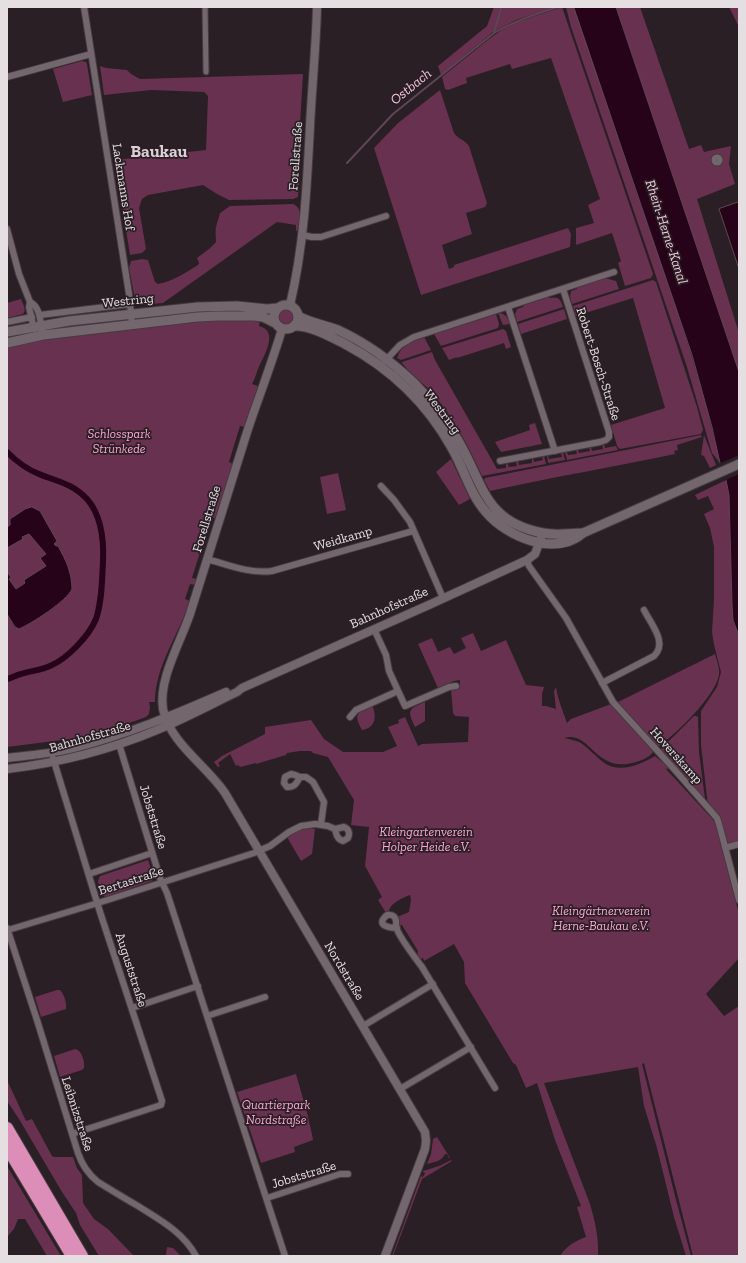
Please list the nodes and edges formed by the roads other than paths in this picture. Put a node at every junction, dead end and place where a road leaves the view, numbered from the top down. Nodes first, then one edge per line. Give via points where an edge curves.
1 (84, 7) edge
2 (204, 7) edge
3 (317, 7) edge
4 (91, 54) junction
5 (208, 70) dead end
6 (7, 76) edge
7 (386, 216) dead end
8 (7, 229) edge
9 (302, 235) junction
10 (614, 272) dead end
11 (563, 289) junction
12 (30, 302) junction
13 (290, 305) junction
14 (508, 307) junction
15 (277, 308) junction
16 (131, 309) junction
17 (40, 315) junction
18 (298, 316) junction
19 (32, 317) junction
20 (7, 322) edge
21 (275, 323) junction
22 (132, 324) junction
23 (38, 326) junction
24 (294, 326) junction
25 (282, 329) junction
26 (7, 332) edge
27 (40, 336) junction
28 (7, 343) edge
29 (384, 362) junction
30 (555, 451) junction
31 (500, 461) dead end
32 (739, 464) edge
33 (381, 486) dead end
34 (414, 530) junction
35 (541, 538) junction
36 (207, 559) junction
37 (527, 560) junction
38 (443, 598) junction
39 (644, 610) dead end
40 (374, 629) junction
41 (602, 683) junction
42 (456, 686) dead end
43 (398, 691) junction
44 (350, 717) dead end
45 (167, 721) junction
46 (119, 744) junction
47 (51, 752) junction
48 (7, 758) edge
49 (54, 762) junction
50 (7, 769) edge
51 (300, 777) dead end
52 (321, 824) junction
53 (335, 829) dead end
54 (739, 844) edge
55 (726, 848) junction
56 (260, 851) junction
57 (152, 853) junction
58 (89, 874) junction
59 (162, 883) junction
60 (739, 900) edge
61 (98, 903) junction
62 (397, 928) dead end
63 (8, 929) edge
64 (433, 984) junction
65 (198, 986) junction
66 (265, 997) dead end
67 (132, 1008) junction
68 (207, 1016) junction
69 (363, 1026) junction
70 (471, 1047) junction
71 (495, 1088) dead end
72 (400, 1089) junction
73 (7, 1128) edge
74 (72, 1134) junction
75 (7, 1147) edge
76 (348, 1174) dead end
77 (267, 1198) junction
78 (72, 1256) edge
79 (82, 1256) edge
80 (196, 1256) edge
81 (285, 1256) edge
82 (385, 1256) edge

1 - 4 street, Lackmanns Hof
2 - 5 street
3 - 9 street, Forellstraße
4 - 6 street
4 - 16 street, Lackmanns Hof
7 - 9 street via 321,237
8 - 12 street via 19,274
9 - 13 street, Forellstraße
10 - 11 street
11 - 14 street
11 - 30 street, Robert-Bosch-Straße via 609,437 600,442
12 - 17 street via 35,305
12 - 19 street
13 - 15 main road via 284,304
13 - 18 main road
14 - 29 street via 414,337 400,345
14 - 30 street
15 - 16 main road, Westring via 211,306
15 - 21 main road via 273,315
16 - 17 street, Westring
16 - 22 street, Lackmanns Hof
16 - 23 main road, Westring
17 - 23 street
18 - 24 main road
18 - 29 main road, Westring via 350,336
19 - 20 street
19 - 23 street
21 - 22 main road, Westring via 263,317 218,316
21 - 25 main road
22 - 27 main road, Westring
23 - 26 main road, Westring
23 - 27 street
24 - 25 main road
24 - 29 main road, Westring via 306,327 332,337
25 - 36 street, Forellstraße
27 - 28 main road, Westring
29 - 35 main road, Westring via 395,366 422,391 442,417 459,443 492,507 506,519
30 - 31 street, Robert-Bosch-Straße
32 - 35 main road, Westring via 583,533
33 - 34 street
34 - 36 street, Weidkamp via 272,571 245,570
34 - 38 street
35 - 37 street, Bahnhofstraße via 535,554
36 - 45 street, Forellstraße via 163,687 163,706
37 - 38 street, Bahnhofstraße
37 - 41 street, Hoverskamp via 566,618
38 - 40 street, Bahnhofstraße
39 - 41 street via 660,641 660,648 654,656
40 - 43 street
40 - 45 street, Bahnhofstraße
41 - 55 street, Hoverskamp via 617,708 714,813
42 - 43 street via 449,686 405,706
43 - 44 street via 356,710
45 - 46 street, Bahnhofstraße
45 - 47 street, Bahnhofstraße via 72,749
45 - 56 street, Nordstraße via 178,740 219,785
46 - 49 street, Bahnhofstraße
46 - 57 street, Jobststraße
47 - 48 street, Bahnhofstraße
47 - 49 street, Auguststraße
49 - 50 street, Bahnhofstraße
49 - 58 street, Auguststraße
51 - 52 street via 306,777 313,782 324,802
52 - 53 street
52 - 56 street, Bertastraße via 301,826
54 - 55 street
55 - 60 street, Hoverskamp
56 - 59 street, Bertastraße
56 - 69 street, Nordstraße
57 - 58 street
57 - 59 street, Jobststraße
58 - 61 street, Auguststraße
59 - 61 street, Bertastraße
59 - 65 street, Jobststraße
61 - 63 street, Bertastraße
61 - 67 street, Auguststraße
62 - 64 street
63 - 74 street, Leibnizstraße
64 - 69 street
64 - 70 street
65 - 67 street
65 - 68 street, Jobststraße
66 - 68 street
67 - 74 street, Auguststraße via 162,1101 161,1105
68 - 77 street, Jobststraße
69 - 72 street, Nordstraße
70 - 71 street
70 - 72 street
72 - 82 street, Nordstraße via 425,1132 426,1141 422,1159
73 - 79 highway
74 - 80 street, Leibnizstraße via 81,1164 91,1176 168,1226 187,1242
75 - 78 highway
76 - 77 street, Jobststraße via 340,1174
77 - 81 street, Jobststraße

